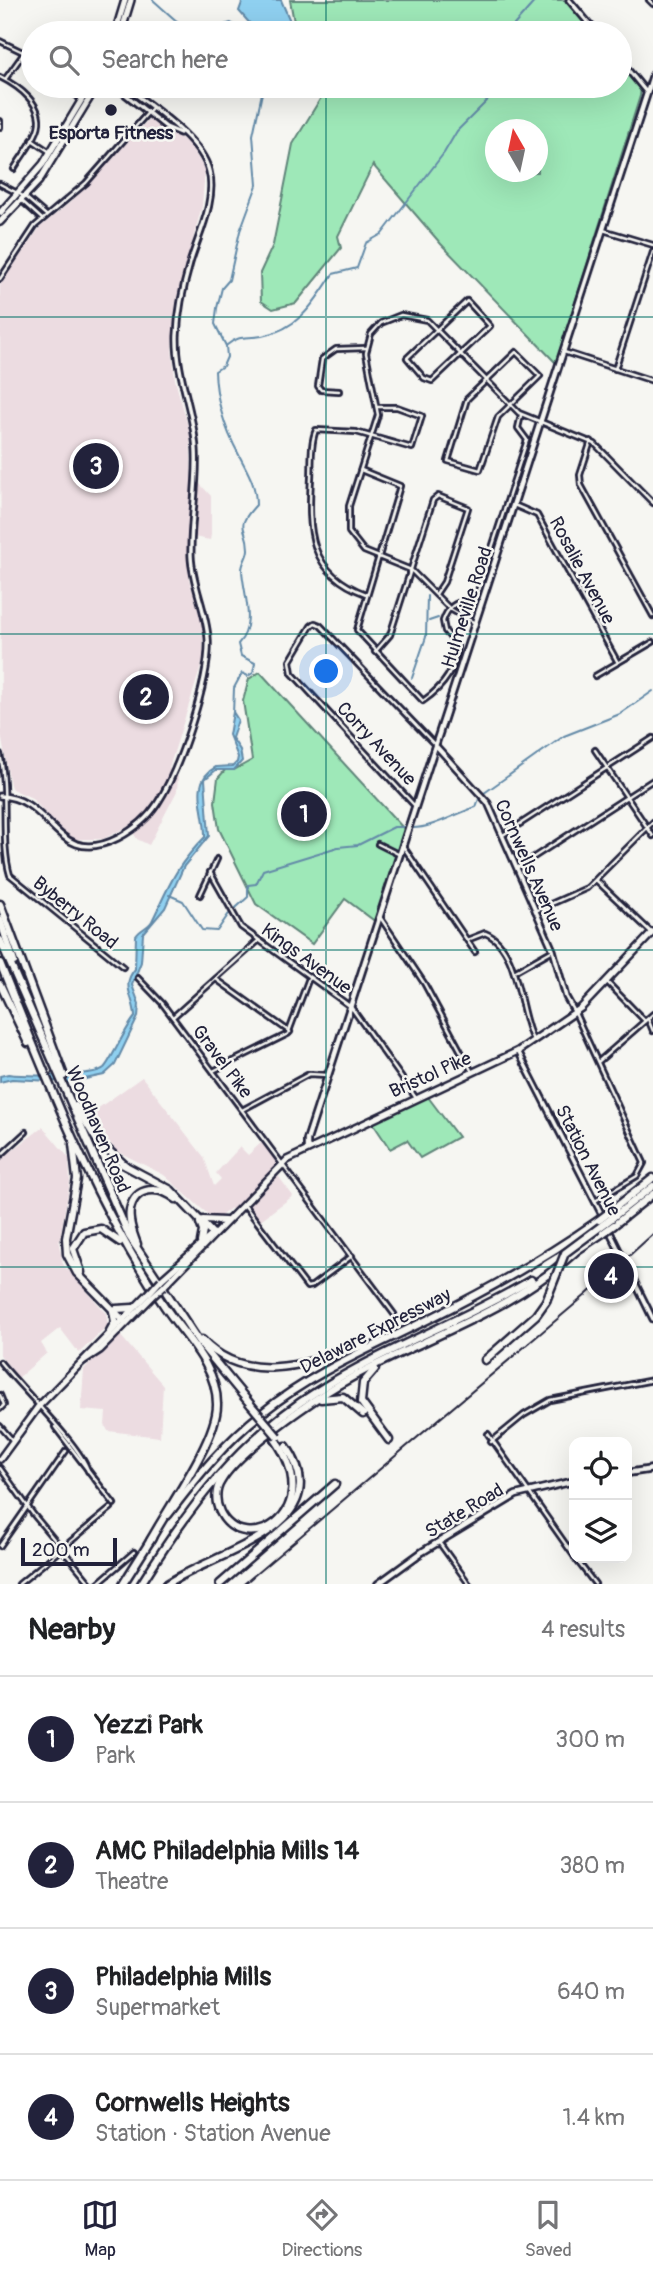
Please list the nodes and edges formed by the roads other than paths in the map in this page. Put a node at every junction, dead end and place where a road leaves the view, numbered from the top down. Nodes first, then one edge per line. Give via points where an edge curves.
1 (125, 0) edge
2 (131, 0) edge
3 (569, 0) edge
4 (649, 0) edge
5 (653, 5) edge
6 (119, 21) edge
7 (125, 21) edge
8 (587, 21) edge
9 (0, 41) edge
10 (21, 52) edge
11 (21, 57) edge
12 (632, 75) edge
13 (653, 75) edge
14 (0, 77) edge
15 (5, 80) junction
16 (21, 88) edge
17 (647, 93) junction
18 (653, 97) edge
19 (28, 98) edge
20 (89, 98) edge
21 (130, 98) edge
22 (140, 98) edge
23 (82, 99) edge
24 (152, 108) junction
25 (148, 113) junction
26 (0, 121) edge
27 (0, 127) edge
28 (185, 136) junction
29 (32, 140) junction
30 (53, 151) junction
31 (14, 169) dead end
32 (0, 184) edge
33 (22, 198) junction
34 (0, 213) edge
35 (47, 216) junction
36 (42, 219) junction
37 (0, 222) edge
38 (603, 230) junction
39 (653, 245) edge
40 (653, 252) edge
41 (0, 279) edge
42 (436, 328) junction
43 (366, 348) junction
44 (564, 352) junction
45 (461, 354) junction
46 (615, 369) junction
47 (486, 380) junction
48 (653, 380) edge
49 (339, 391) dead end
50 (510, 405) junction
51 (378, 407) junction
52 (521, 415) junction
53 (540, 423) junction
54 (372, 437) junction
55 (591, 441) junction
56 (361, 470) junction
57 (653, 503) edge
58 (514, 505) junction
59 (378, 557) junction
60 (411, 570) junction
61 (366, 594) junction
62 (436, 594) junction
63 (450, 609) junction
64 (653, 616) edge
65 (315, 623) joint
66 (475, 623) junction
67 (653, 642) edge
68 (375, 652) junction
69 (617, 662) junction
70 (595, 676) dead end
71 (653, 737) edge
72 (437, 747) junction
73 (595, 750) dead end
74 (0, 754) edge
75 (606, 768) junction
76 (653, 780) edge
77 (2, 796) edge
78 (625, 798) junction
79 (416, 807) junction
80 (653, 822) edge
81 (645, 827) junction
82 (503, 835) junction
83 (653, 836) edge
84 (378, 844) dead end
85 (403, 846) junction
86 (400, 855) junction
87 (217, 859) dead end
88 (517, 868) junction
89 (210, 872) junction
90 (595, 879) junction
91 (200, 895) dead end
92 (0, 904) edge
93 (535, 911) junction
94 (380, 917) junction
95 (0, 920) edge
96 (652, 933) edge
97 (0, 940) edge
98 (467, 940) junction
99 (258, 941) junction
100 (553, 950) junction
101 (475, 952) dead end
102 (0, 963) edge
103 (123, 967) dead end
104 (514, 972) junction
105 (310, 977) junction
106 (138, 978) dead end
107 (216, 979) junction
108 (607, 982) junction
109 (0, 984) edge
110 (29, 1006) junction
111 (351, 1007) junction
112 (575, 1013) junction
113 (653, 1014) edge
114 (173, 1017) junction
115 (646, 1020) junction
116 (653, 1031) edge
117 (290, 1032) junction
118 (533, 1040) junction
119 (518, 1051) junction
120 (598, 1062) junction
121 (42, 1072) junction
122 (60, 1072) junction
123 (214, 1072) junction
124 (472, 1072) junction
125 (328, 1075) junction
126 (64, 1082) junction
127 (47, 1083) junction
128 (69, 1098) junction
129 (416, 1098) junction
130 (57, 1103) junction
131 (242, 1110) junction
132 (26, 1132) dead end
133 (307, 1148) junction
134 (0, 1156) edge
135 (283, 1163) junction
136 (126, 1166) junction
137 (653, 1178) edge
138 (77, 1179) junction
139 (653, 1186) edge
140 (653, 1194) edge
141 (594, 1201) junction
142 (242, 1202) junction
143 (611, 1219) junction
144 (225, 1221) junction
145 (201, 1222) junction
146 (213, 1234) junction
147 (201, 1242) junction
148 (575, 1252) junction
149 (352, 1256) junction
150 (139, 1261) junction
151 (163, 1283) junction
152 (152, 1294) junction
153 (165, 1307) junction
154 (133, 1308) junction
155 (114, 1309) junction
156 (394, 1314) dead end
157 (653, 1319) edge
158 (125, 1320) junction
159 (185, 1321) junction
160 (110, 1331) junction
161 (403, 1331) junction
162 (413, 1349) junction
163 (485, 1360) dead end
164 (83, 1361) junction
165 (0, 1362) edge
166 (653, 1380) edge
167 (0, 1395) edge
168 (38, 1406) junction
169 (250, 1406) junction
170 (304, 1407) junction
171 (0, 1409) edge
172 (0, 1426) edge
173 (488, 1434) dead end
174 (277, 1438) junction
175 (13, 1441) junction
176 (491, 1442) junction
177 (66, 1451) dead end
178 (0, 1459) edge
179 (0, 1468) edge
180 (653, 1469) edge
181 (632, 1472) edge
182 (569, 1482) edge
183 (335, 1484) dead end
184 (526, 1491) junction
185 (114, 1504) dead end
186 (28, 1507) junction
187 (111, 1508) dead end
188 (150, 1541) junction
189 (438, 1541) junction
190 (0, 1546) edge
191 (62, 1548) junction
192 (569, 1549) edge
193 (134, 1552) dead end
194 (579, 1563) edge
195 (202, 1564) junction
196 (19, 1584) edge
197 (91, 1584) edge
198 (97, 1584) edge
199 (123, 1584) edge
200 (141, 1584) edge
201 (167, 1584) edge
202 (178, 1584) edge
203 (220, 1584) edge
204 (378, 1584) edge
205 (469, 1584) edge
206 (595, 1584) edge

1 - 6 main road
2 - 7 main road
3 - 8 street
4 - 5 street
9 - 10 street
11 - 15 street
12 - 17 street
13 - 17 main road, Hulmeville Road
14 - 15 street
15 - 16 street
17 - 18 street
17 - 38 main road, Hulmeville Road
19 - 29 street via 39,125
20 - 30 main road
21 - 25 street
22 - 24 street
23 - 30 main road
24 - 25 street
24 - 28 street
25 - 28 street
25 - 35 street via 86,183
26 - 27 street
28 - 77 street via 201,151 210,176 204,222 183,289 177,340 196,450 191,549 208,637 203,682 170,780 147,817 124,835 101,844 73,844 56,833 31,804
29 - 30 street
29 - 31 street
30 - 33 main road
32 - 33 street
33 - 34 main road
33 - 35 street
33 - 36 street
33 - 37 main road
35 - 36 street
36 - 41 street
38 - 39 street
38 - 44 main road, Hulmeville Road
40 - 46 street
42 - 43 street via 419,317 396,316 377,327
42 - 45 street
42 - 45 street via 407,357 424,378 432,382
42 - 45 street via 467,300 489,321 490,326
43 - 49 street via 336,349 322,359 318,386
43 - 51 street
44 - 46 street
44 - 53 main road, Hulmeville Road
45 - 47 street
46 - 48 street
47 - 50 street
47 - 50 street via 519,353 540,376
47 - 50 street via 466,402 448,461 480,470 497,421
50 - 52 street
51 - 54 street
51 - 54 street via 397,407 422,419 412,449
52 - 53 street
52 - 63 street via 518,428 527,440 474,603 460,601
53 - 55 street
53 - 58 main road, Hulmeville Road
54 - 56 street
54 - 61 street via 348,430 315,431 309,507 310,533 321,561 343,583
55 - 57 street
55 - 64 street via 581,485
56 - 59 street via 349,506 348,528 359,547
56 - 59 street via 400,486
58 - 66 main road, Hulmeville Road
58 - 69 street, Rosalie Avenue via 537,515
59 - 60 street
59 - 61 street
60 - 62 street
60 - 62 street via 435,497 467,506 444,582
60 - 68 street via 390,635
61 - 68 street via 356,628
62 - 63 street
63 - 66 street
63 - 68 street via 443,624 457,654 447,678 425,699 418,699
65 - 72 street, Cornwells Avenue
65 - 79 street, Corry Avenue via 289,666
66 - 72 main road, Hulmeville Road
67 - 69 street
69 - 70 street
71 - 75 street
72 - 79 main road, Hulmeville Road
72 - 82 street, Cornwells Avenue via 482,794
73 - 75 street
74 - 77 street, Byberry Road
75 - 78 street
75 - 82 street
76 - 78 street
77 - 103 street, Byberry Road via 3,854 10,875
78 - 81 street
78 - 88 street
79 - 85 main road, Hulmeville Road
80 - 81 street
81 - 83 street
81 - 90 street
82 - 88 street, Cornwells Avenue
84 - 86 street
85 - 86 main road, Hulmeville Road
85 - 98 street
86 - 94 main road, Hulmeville Road
87 - 89 street
88 - 93 street, Cornwells Avenue
89 - 91 street
89 - 99 street, Kings Avenue via 229,911
90 - 93 street via 584,891
90 - 96 street
92 - 122 highway
93 - 100 street, Cornwells Avenue
94 - 111 main road, Hulmeville Road
94 - 124 street via 424,983
95 - 110 highway
96 - 108 main road, Bristol Pike
97 - 110 highway, Woodhaven Road
98 - 101 street
98 - 104 street via 481,933 491,936
99 - 105 street, Kings Avenue
99 - 107 street
100 - 104 street
100 - 112 street, Cornwells Avenue
102 - 121 highway, Woodhaven Road
104 - 118 street
105 - 111 street, Kings Avenue
105 - 117 street
106 - 114 street, Gravel Pike
107 - 114 street
107 - 117 street
108 - 112 main road, Bristol Pike
108 - 115 street
109 - 121 highway
110 - 122 highway, Woodhaven Road
111 - 125 main road, Hulmeville Road
111 - 129 street, Kings Avenue
112 - 118 main road, Bristol Pike
112 - 120 street, Cornwells Avenue
113 - 115 street
114 - 123 street, Gravel Pike
115 - 116 street
115 - 120 street
117 - 123 street
118 - 119 main road, Bristol Pike
119 - 124 main road, Bristol Pike
119 - 141 street, Station Avenue
120 - 141 street, Cornwells Avenue via 643,1168
121 - 127 highway, Woodhaven Road
122 - 126 highway, Woodhaven Road
123 - 131 street, Gravel Pike
124 - 129 main road, Bristol Pike
125 - 131 street via 309,1074
125 - 133 main road, Hulmeville Road
126 - 128 highway, Woodhaven Road
126 - 136 highway via 96,1139
127 - 130 highway, Woodhaven Road
127 - 138 highway via 68,1133
128 - 136 highway via 93,1139
128 - 150 highway, Woodhaven Road
129 - 133 main road, Bristol Pike
130 - 138 highway via 72,1142
130 - 150 highway, Woodhaven Road via 108,1215
131 - 135 street, Gravel Pike
132 - 134 street
133 - 135 main road, Bristol Pike
135 - 142 main road, Bristol Pike
135 - 149 street, Gravel Pike
136 - 145 highway via 168,1187
137 - 143 highway, Delaware Expressway
138 - 155 highway via 66,1234 67,1254 77,1273
139 - 143 highway
140 - 143 highway, Delaware Expressway
141 - 157 street, Station Avenue
142 - 144 main road, Bristol Pike
142 - 149 street via 306,1287
143 - 148 highway, Delaware Expressway, bridge via 603,1233
143 - 161 highway, Delaware Expressway, bridge via 599,1220 499,1283
143 - 163 highway, bridge via 565,1253 536,1315
144 - 145 highway
144 - 146 main road, Bristol Pike
145 - 146 highway
145 - 147 highway
145 - 150 highway via 168,1193 142,1192 130,1214
146 - 147 main road, Bristol Pike
146 - 151 main road, Bristol Pike
147 - 151 main road, Bristol Pike
148 - 162 highway via 501,1303
148 - 200 highway, Delaware Expressway via 484,1307 339,1378 283,1414 211,1483
149 - 156 street
150 - 153 highway, Woodhaven Road
150 - 155 highway via 103,1229 89,1230 76,1241 73,1252 78,1267
150 - 159 highway, Woodhaven Road
151 - 152 main road, Bristol Pike, bridge
152 - 154 main road, Bristol Pike
152 - 158 main road, Bristol Pike
153 - 169 highway
153 - 188 highway via 206,1365 217,1405 211,1435
154 - 155 highway
154 - 158 main road, Bristol Pike
155 - 158 highway
155 - 160 highway
158 - 160 main road, Bristol Pike
158 - 164 main road, Bristol Pike
159 - 161 highway via 220,1356 260,1369 321,1358
159 - 169 highway
160 - 164 main road, Bristol Pike
161 - 188 highway, Delaware Expressway via 313,1377 256,1418 195,1480
162 - 170 highway via 349,1379
162 - 170 highway via 373,1370 362,1386 363,1408 387,1441 346,1398 330,1396
164 - 168 main road, Bristol Pike
165 - 168 street
166 - 176 street via 550,1400
167 - 171 street via 4,1402
168 - 175 main road, Bristol Pike
168 - 185 street
169 - 174 highway, bridge
170 - 174 highway via 219,1484 216,1499 220,1511 228,1523 240,1529 268,1527 291,1502 293,1471
172 - 175 street
173 - 176 street
174 - 195 highway via 298,1470 298,1495 292,1511 263,1536
175 - 178 main road, Bristol Pike
176 - 184 street
177 - 186 street
179 - 186 street
180 - 181 main road
182 - 184 main road, State Road
183 - 203 highway
184 - 189 main road, State Road
184 - 192 street
186 - 190 street
186 - 191 street
187 - 191 street
188 - 199 highway, Delaware Expressway
189 - 204 main road, State Road
189 - 205 street
191 - 196 street
191 - 197 street
193 - 198 street
194 - 206 street
195 - 201 highway
195 - 202 highway

